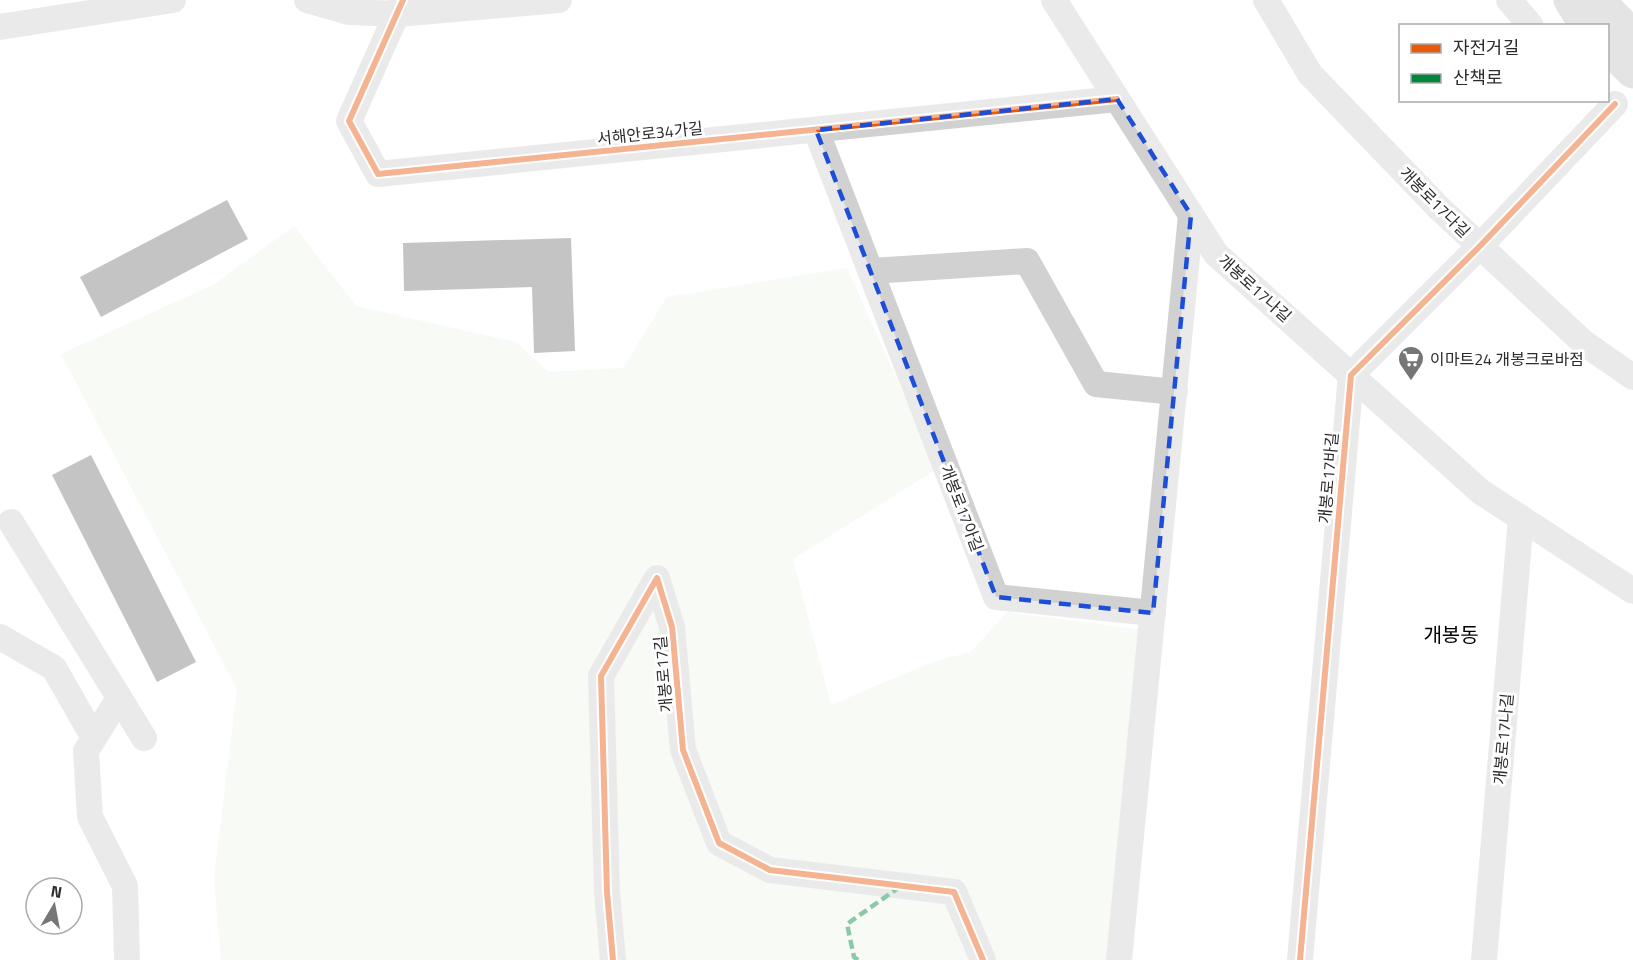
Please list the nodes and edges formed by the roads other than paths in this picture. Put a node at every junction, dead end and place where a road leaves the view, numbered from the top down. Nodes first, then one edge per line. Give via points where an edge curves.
1 (173, 0) edge
2 (307, 0) edge
3 (559, 0) edge
4 (1054, 0) edge
5 (1266, 0) edge
6 (1509, 0) edge
7 (1570, 0) edge
8 (1598, 0) edge
9 (401, 7) edge
10 (1529, 24) edge
11 (1585, 24) edge
12 (0, 27) edge
13 (1633, 36) edge
14 (1609, 49) edge
15 (1633, 72) edge
16 (1118, 99) junction
17 (1618, 106) edge
18 (816, 130) junction
19 (1191, 215) junction
20 (1480, 246) junction
21 (871, 271) junction
22 (1351, 375) junction
23 (1633, 377) edge
24 (1174, 392) junction
25 (1521, 518) junction
26 (11, 522) dead end
27 (1633, 591) edge
28 (1153, 613) junction
29 (0, 637) edge
30 (119, 698) junction
31 (94, 738) junction
32 (144, 738) dead end
33 (127, 960) edge
34 (613, 960) edge
35 (983, 960) edge
36 (1119, 960) edge
37 (1300, 960) edge
38 (1484, 960) edge

1 - 12 street
2 - 9 street via 349,12
3 - 9 street
4 - 16 street, 개봉로17나길
5 - 20 street, 개봉로17다길 via 1310,74
6 - 10 street
7 - 11 main road
8 - 13 main road
9 - 18 street, 서해안로34가길 via 349,121 378,174
14 - 15 main road
16 - 18 street, 서해안로34가길
16 - 19 street, 개봉로17나길
17 - 20 street
18 - 21 street, 개봉로17아길
19 - 22 street, 개봉로17나길 via 1216,254
19 - 24 street
20 - 22 street
20 - 23 street, 개봉로17다길 via 1584,343
21 - 24 street via 1027,261 1096,384
21 - 28 street, 개봉로17아길 via 996,597
22 - 25 street, 개봉로17나길 via 1481,492
22 - 37 street, 개봉로17바길
24 - 28 street
25 - 27 street, 개봉로17나길
25 - 38 street, 개봉로17나길
26 - 30 street
28 - 36 street
29 - 31 street via 54,668
30 - 31 street
30 - 32 street
31 - 33 street via 86,751 90,818 125,885
34 - 35 street, 개봉로17길 via 607,892 601,676 657,578 672,627 683,750 719,843 771,870 954,892

